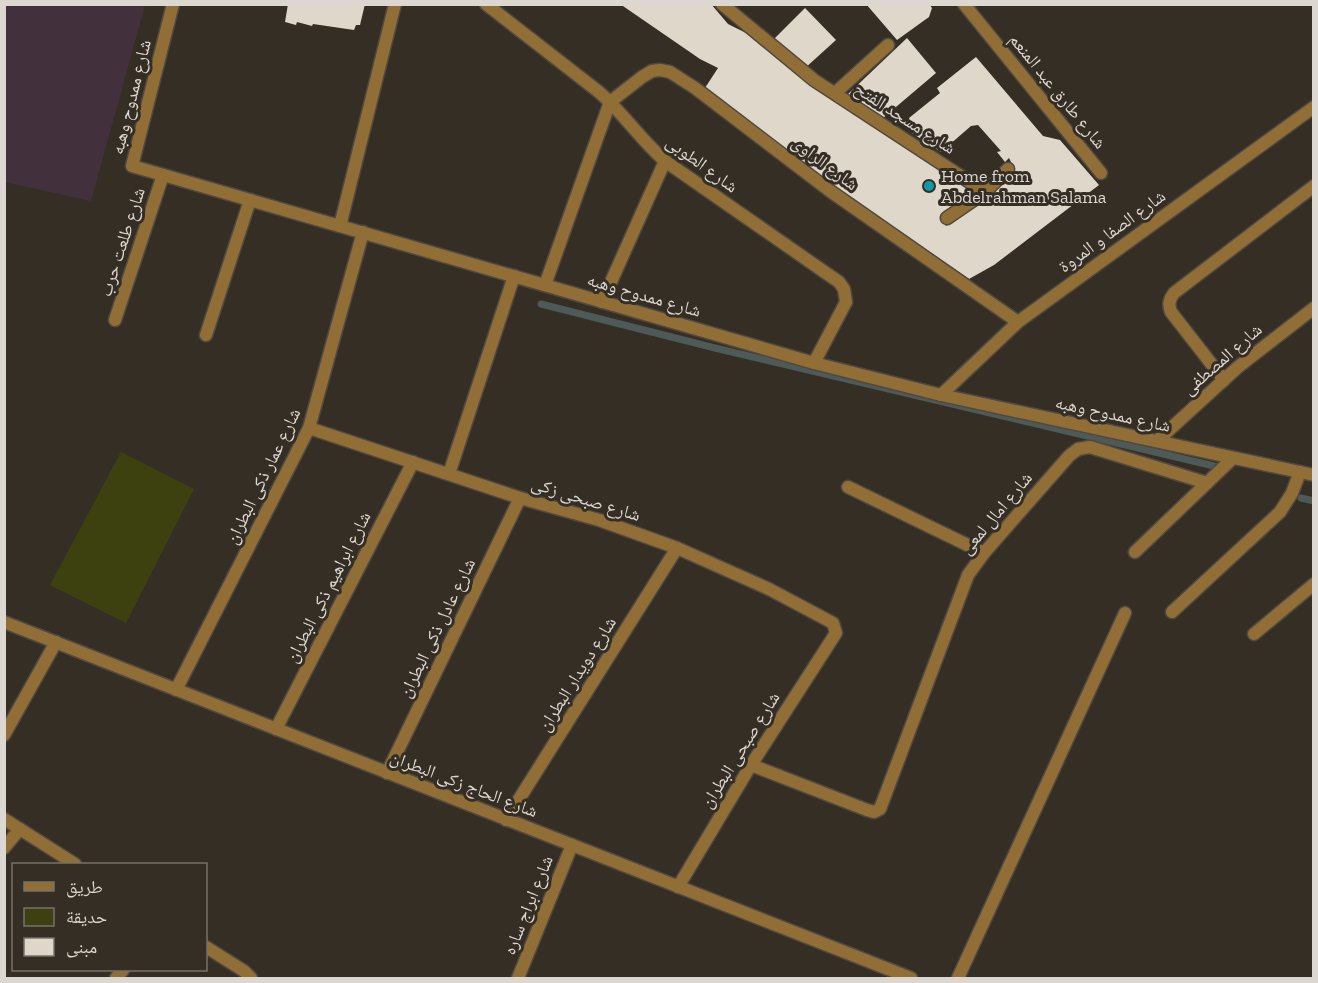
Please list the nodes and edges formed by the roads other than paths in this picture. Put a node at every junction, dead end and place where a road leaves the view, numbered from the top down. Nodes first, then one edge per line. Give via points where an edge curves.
1 (173, 4) edge
2 (395, 4) edge
3 (486, 4) edge
4 (722, 4) edge
5 (964, 4) edge
6 (888, 45) dead end
7 (835, 93) junction
8 (610, 102) junction
9 (1314, 107) edge
10 (665, 161) junction
11 (1008, 169) dead end
12 (1101, 173) dead end
13 (163, 175) junction
14 (1314, 186) edge
15 (985, 192) junction
16 (250, 200) junction
17 (947, 218) dead end
18 (340, 226) junction
19 (363, 232) junction
20 (514, 276) junction
21 (545, 285) junction
22 (603, 302) junction
23 (1314, 308) edge
24 (116, 320) dead end
25 (1018, 322) junction
26 (206, 335) dead end
27 (814, 363) junction
28 (1224, 380) junction
29 (940, 395) junction
30 (309, 428) junction
31 (1157, 441) junction
32 (1233, 458) junction
33 (413, 462) junction
34 (1300, 472) junction
35 (448, 474) junction
36 (1314, 475) edge
37 (1207, 483) junction
38 (848, 487) dead end
39 (520, 498) junction
40 (677, 548) junction
41 (1136, 552) dead end
42 (984, 553) junction
43 (1314, 584) edge
44 (1172, 612) dead end
45 (1125, 613) dead end
46 (4, 622) edge
47 (836, 633) joint
48 (1254, 634) dead end
49 (56, 642) junction
50 (176, 690) junction
51 (276, 729) junction
52 (4, 735) edge
53 (751, 765) junction
54 (387, 773) junction
55 (4, 819) edge
56 (506, 820) junction
57 (20, 829) junction
58 (572, 845) junction
59 (4, 848) edge
60 (73, 863) edge
61 (678, 887) junction
62 (207, 948) edge
63 (247, 975) edge
64 (518, 978) edge
65 (911, 978) edge
66 (958, 978) edge

1 - 13 street, شارع ممدوح وهبه via 132,166
2 - 18 street
3 - 8 street, شارع الطوبى
4 - 7 street, شارع مسجد الفتح
5 - 12 street, شارع طارق عبد المنعم
6 - 7 street, شارع مسجد الفتح
7 - 15 street, شارع مسجد الفتح
8 - 10 street, شارع الطوبى
8 - 21 street
8 - 25 street, شارع الراوى via 651,71 670,72 830,191
9 - 25 street, شارع الصفا و المروة
10 - 22 street
10 - 27 street, شارع الطوبى via 839,282 846,302
11 - 15 street
13 - 16 street, شارع ممدوح وهبه
13 - 24 street, شارع طلعت حرب
14 - 28 street via 1170,299 1172,312
15 - 17 street
16 - 18 street, شارع ممدوح وهبه
16 - 26 street
18 - 19 street, شارع ممدوح وهبه
19 - 20 street, شارع ممدوح وهبه
19 - 30 street, شارع عمار ذكى البطران
20 - 21 street, شارع ممدوح وهبه
20 - 35 street
21 - 22 street, شارع ممدوح وهبه
22 - 27 street, شارع ممدوح وهبه
23 - 28 street, شارع المصطفى
25 - 29 street, شارع الصفا و المروة
27 - 29 street, شارع ممدوح وهبه
28 - 31 street, شارع المصطفى
29 - 31 street, شارع ممدوح وهبه
30 - 33 street, شارع صبحى زكى
30 - 50 street, شارع عمار ذكى البطران
31 - 32 street, شارع ممدوح وهبه
32 - 34 street, شارع ممدوح وهبه
32 - 37 street
33 - 35 street, شارع صبحى زكى
33 - 51 street, شارع ابراهيم ذكى البطران
34 - 36 street, شارع ممدوح وهبه
34 - 44 street via 1280,512
35 - 39 street, شارع صبحى زكى
37 - 41 street
37 - 42 street, شارع امال لمعى via 1090,447 1078,449
38 - 42 street
39 - 40 street, شارع صبحى زكى via 600,520
39 - 54 street, شارع عادل ذكى البطران
40 - 47 street, شارع صبحى زكى via 828,620
40 - 56 street, شارع دويدار البطران
42 - 53 street, شارع امال لمعى via 968,575 880,809 867,810
43 - 48 street
45 - 66 street
46 - 49 street, شارع الحاج زكى البطران
47 - 53 street, شارع صبحى البطران
49 - 50 street, شارع الحاج زكى البطران
49 - 52 street
50 - 51 street, شارع الحاج زكى البطران
51 - 54 street, شارع الحاج زكى البطران
53 - 61 street, شارع صبحى البطران
54 - 56 street, شارع الحاج زكى البطران
55 - 57 street
56 - 58 street, شارع الحاج زكى البطران
57 - 59 street
57 - 60 street
58 - 61 street, شارع الحاج زكى البطران
58 - 64 street, شارع ابراج ساره
61 - 65 street, شارع الحاج زكى البطران
62 - 63 street

